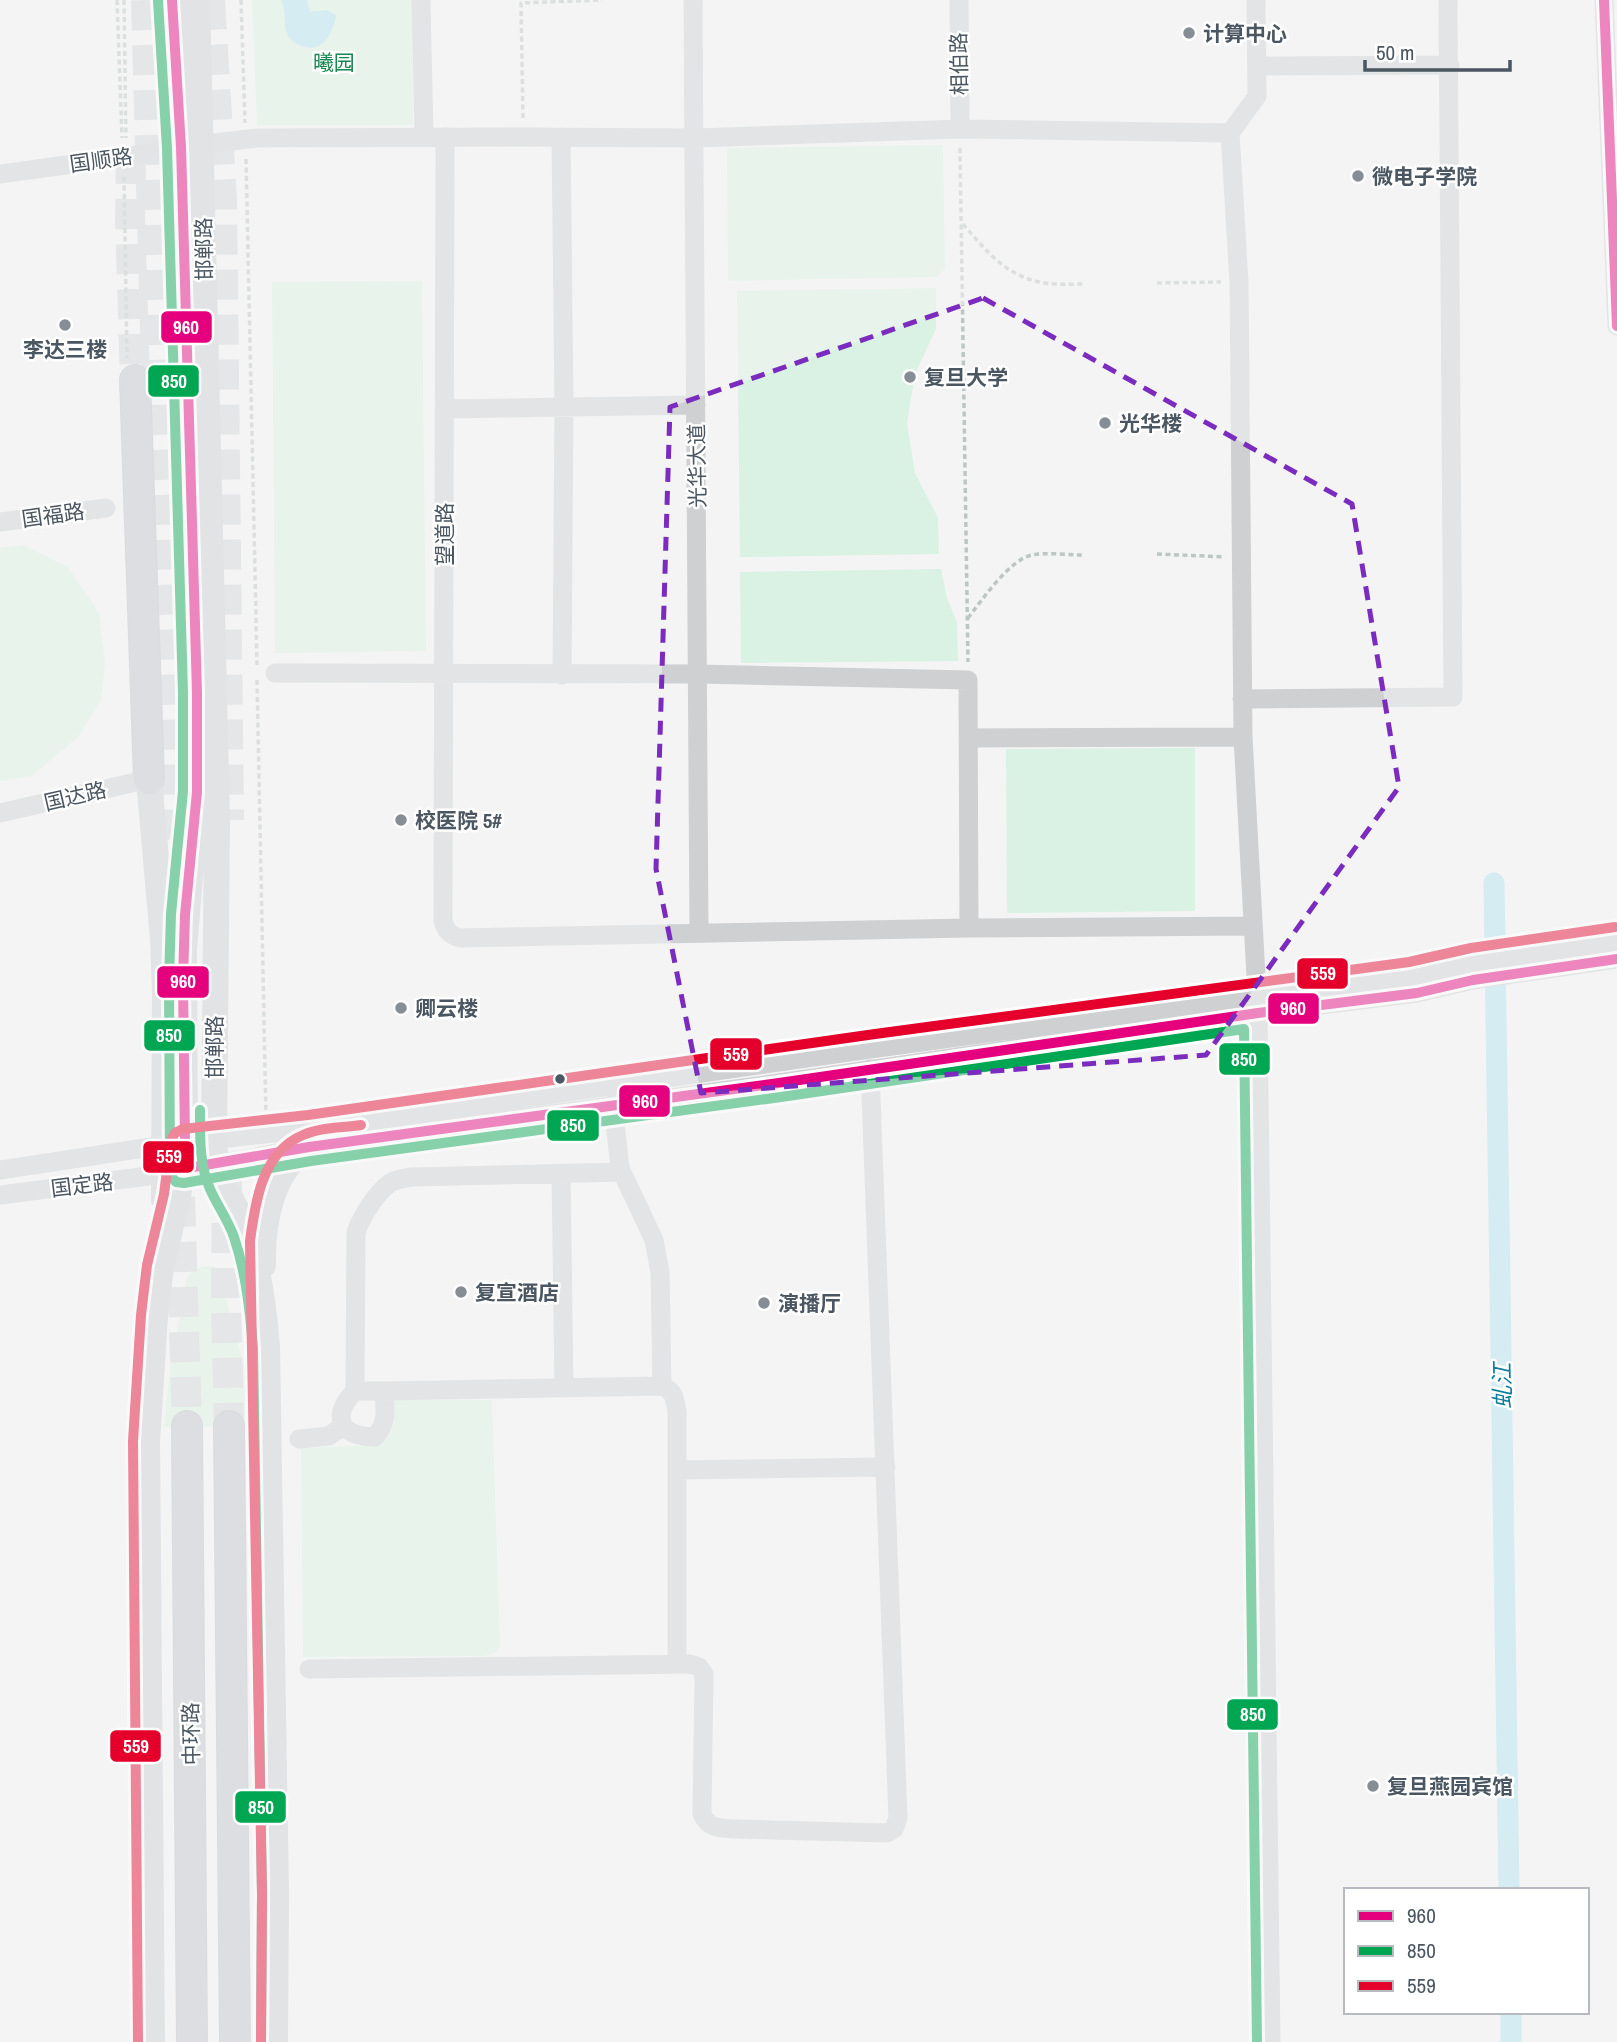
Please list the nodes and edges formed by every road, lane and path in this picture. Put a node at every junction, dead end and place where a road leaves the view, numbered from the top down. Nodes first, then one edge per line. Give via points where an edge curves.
1 (124, 0) edge
2 (172, 0) edge
3 (197, 0) edge
4 (241, 0) edge
5 (421, 0) edge
6 (602, 0) edge
7 (693, 0) edge
8 (958, 0) edge
9 (1256, 0) edge
10 (1448, 0) edge
11 (1604, 0) edge
12 (1450, 65) junction
13 (1256, 66) junction
14 (960, 129) junction
15 (1230, 133) junction
16 (523, 136) junction
17 (561, 136) junction
18 (424, 137) junction
19 (445, 137) junction
20 (694, 138) junction
21 (245, 140) junction
22 (191, 146) junction
23 (124, 157) junction
24 (0, 174) edge
25 (961, 222) junction
26 (1157, 282) dead end
27 (1239, 282) junction
28 (1084, 284) dead end
29 (1617, 326) edge
30 (135, 380) tunnel mouth
31 (696, 405) junction
32 (564, 406) junction
33 (444, 409) junction
34 (106, 508) dead end
35 (0, 522) edge
36 (1157, 554) dead end
37 (1083, 555) dead end
38 (1241, 557) junction
39 (967, 619) junction
40 (257, 665) dead end
41 (445, 673) junction
42 (699, 674) junction
43 (562, 675) junction
44 (266, 676) joint
45 (968, 680) junction
46 (1242, 699) junction
47 (1243, 737) junction
48 (969, 738) junction
49 (149, 779) junction
50 (0, 813) edge
51 (1252, 926) junction
52 (969, 928) junction
53 (699, 933) junction
54 (1617, 941) edge
55 (1617, 959) edge
56 (1528, 964) junction
57 (1257, 1005) junction
58 (870, 1069) junction
59 (613, 1104) junction
60 (267, 1134) junction
61 (309, 1147) junction
62 (214, 1152) junction
63 (174, 1157) junction
64 (0, 1170) edge
65 (622, 1172) junction
66 (561, 1174) junction
67 (0, 1195) edge
68 (264, 1305) junction
69 (663, 1386) junction
70 (564, 1388) junction
71 (355, 1391) junction
72 (384, 1391) junction
73 (187, 1426) tunnel mouth
74 (229, 1426) tunnel mouth
75 (343, 1426) junction
76 (299, 1440) dead end
77 (886, 1466) junction
78 (677, 1470) junction
79 (677, 1662) junction
80 (309, 1669) dead end
81 (152, 2042) edge
82 (192, 2042) edge
83 (235, 2042) edge
84 (275, 2042) edge
85 (1271, 2042) edge

1 - 23 path
2 - 22 main road, 邯郸路
3 - 22 main road, 邯郸路
4 - 21 path
5 - 18 street
6 - 16 path via 521,2
7 - 20 street, 光华大道
8 - 14 street, 相伯路
9 - 13 street
10 - 12 street
11 - 29 street
12 - 13 street
12 - 46 street via 1453,697
13 - 15 street via 1257,96
14 - 15 street, 国顺路
14 - 20 street, 国顺路
14 - 25 path
15 - 27 street
16 - 17 street, 国顺路
16 - 19 street, 国顺路
17 - 20 street, 国顺路
17 - 32 street
18 - 19 street, 国顺路
18 - 21 street, 国顺路
19 - 33 street, 望道路
20 - 31 street, 光华大道
21 - 22 street, 国顺路
21 - 40 path
22 - 23 street, 国顺路
22 - 62 main road, 邯郸路 via 217,818
22 - 63 main road, 邯郸路 via 198,749
23 - 24 street, 国顺路
25 - 28 path via 991,257 1018,276 1046,284
25 - 39 path
26 - 27 path
27 - 38 street
30 - 49 highway
31 - 32 street
31 - 42 street, 光华大道
32 - 33 street
32 - 43 street
33 - 41 street, 望道路
34 - 35 street, 国福路
36 - 38 path
37 - 39 path via 1031,555 1020,560
38 - 46 street
39 - 45 path
41 - 43 street
41 - 44 street
41 - 53 street, 望道路 via 446,930 460,937
42 - 43 street
42 - 45 street
42 - 53 street, 光华大道
44 - 60 path
45 - 48 street
46 - 47 street
47 - 48 street
47 - 51 street
48 - 52 street
49 - 50 street, 国达路
49 - 63 main road, 邯郸路
51 - 52 street
51 - 57 street
52 - 53 street
54 - 56 street, 国定路
55 - 56 street, 国定路
56 - 57 street, 国定路 via 1473,971 1418,993
57 - 58 street, 国定路
57 - 60 street, 国定路
57 - 85 street
58 - 59 street, 国定路
58 - 77 street
59 - 61 street, 国定路
59 - 65 street
60 - 62 street, 国定路
61 - 62 street, 国定路
61 - 68 main road via 291,1160 276,1186 262,1260
62 - 63 street, 国定路
62 - 68 main road, 邯郸路 via 222,1183 246,1229
63 - 64 street, 国定路
63 - 67 street, 国定路
63 - 81 main road, 邯郸路 via 146,1442
65 - 66 street
65 - 69 street via 654,1240 660,1272
66 - 70 street
66 - 71 street via 412,1177 389,1184 356,1232
68 - 84 main road, 邯郸路
69 - 70 street
69 - 78 street via 674,1395 677,1412
70 - 72 street
71 - 72 street
71 - 75 street via 342,1408
72 - 75 street via 386,1418 374,1437 351,1433
73 - 82 highway, 中环路
74 - 83 highway, 中环路
75 - 76 street via 329,1436
77 - 78 street
77 - 79 street via 898,1818 894,1829 887,1833 738,1829 714,1827 705,1821 704,1674 699,1667
78 - 79 street
79 - 80 street

